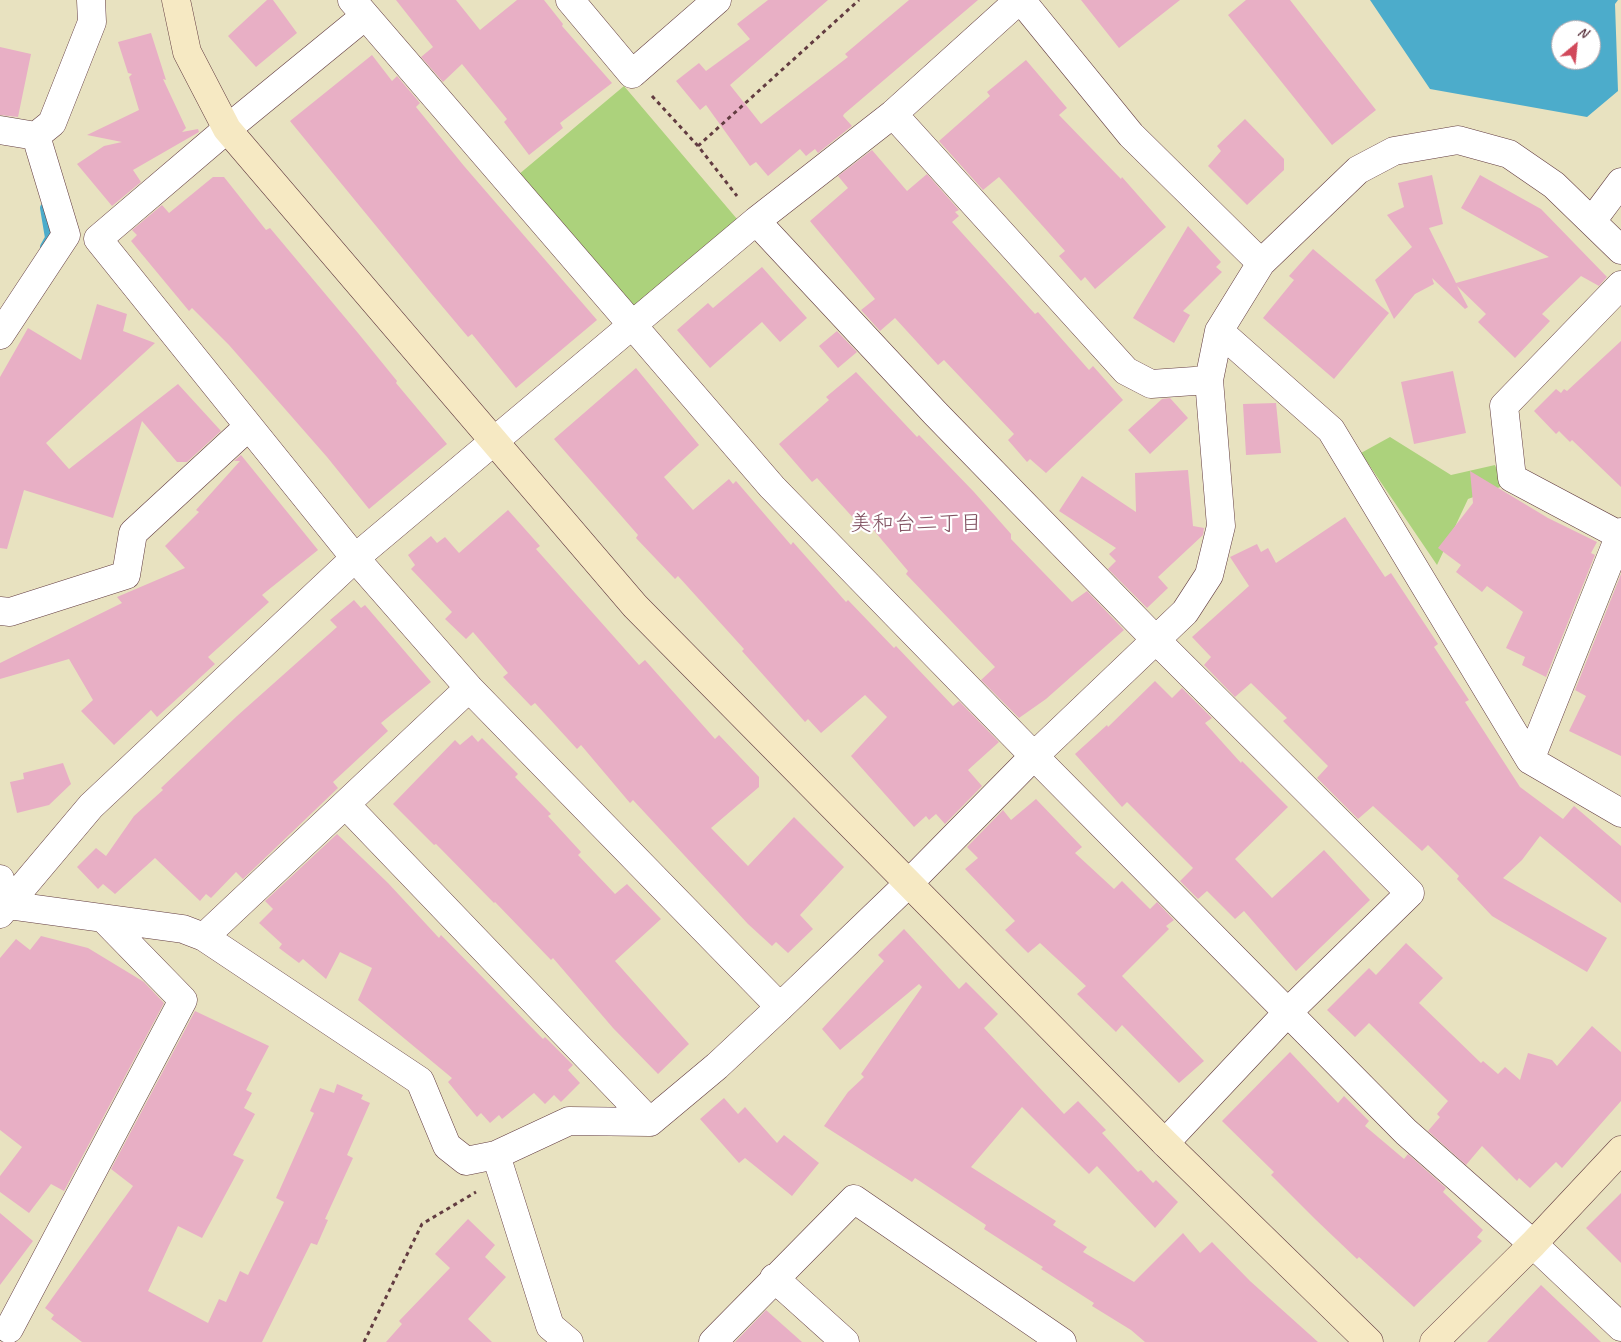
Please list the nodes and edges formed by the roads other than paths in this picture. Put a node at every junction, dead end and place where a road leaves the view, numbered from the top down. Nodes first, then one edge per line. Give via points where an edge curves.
1 (91, 0) edge
2 (176, 0) edge
3 (570, 0) edge
4 (717, 0) edge
5 (1020, 0) edge
6 (358, 8) edge
7 (893, 114) junction
8 (227, 129) junction
9 (0, 130) edge
10 (36, 136) junction
11 (1621, 182) edge
12 (756, 221) junction
13 (1592, 221) junction
14 (1621, 250) edge
15 (1261, 263) junction
16 (1621, 285) edge
17 (632, 326) junction
18 (1219, 331) junction
19 (0, 336) edge
20 (1209, 380) junction
21 (248, 427) junction
22 (493, 442) junction
23 (1620, 534) edge
24 (355, 558) junction
25 (0, 611) edge
26 (1155, 639) junction
27 (468, 688) junction
28 (1034, 756) junction
29 (1530, 760) junction
30 (346, 806) junction
31 (1621, 813) edge
32 (0, 878) edge
33 (908, 884) junction
34 (4, 909) edge
35 (105, 920) junction
36 (204, 937) junction
37 (780, 1006) junction
38 (1288, 1012) junction
39 (650, 1122) junction
40 (1165, 1143) junction
41 (1621, 1150) edge
42 (496, 1155) junction
43 (1533, 1244) junction
44 (774, 1278) junction
45 (1621, 1327) edge
46 (11, 1332) edge
47 (551, 1337) edge
48 (713, 1342) edge
49 (845, 1342) edge
50 (1062, 1342) edge
51 (1369, 1342) edge
52 (1434, 1342) edge

1 - 10 street via 92,22 52,122
2 - 8 street via 186,52
3 - 4 street via 632,74
5 - 7 street
5 - 15 street via 1131,135
6 - 8 street
6 - 17 street
7 - 12 street
7 - 20 street via 1126,371 1151,384
8 - 21 street via 98,239
8 - 22 street
9 - 10 street
10 - 19 street via 66,235
11 - 13 street
12 - 17 street
12 - 26 street via 935,413
13 - 14 street
13 - 15 street via 1554,185 1509,154 1458,140 1394,150 1358,170
15 - 18 street
16 - 23 street via 1504,406 1512,478
17 - 22 street
17 - 28 street via 772,487
18 - 20 street
18 - 29 street via 1331,430
20 - 26 street via 1221,526 1209,575 1185,612
21 - 24 street
21 - 25 street via 134,533 126,575 10,612
22 - 24 street
22 - 33 street via 635,606
23 - 29 street
24 - 27 street
24 - 34 street via 91,806
26 - 28 street
26 - 38 street via 1410,894
27 - 30 street
27 - 37 street
28 - 33 street
28 - 38 street
29 - 31 street
30 - 36 street
30 - 39 street
32 - 34 street
33 - 37 street
33 - 40 street
34 - 35 street
35 - 36 street via 183,929
35 - 46 street via 183,1000
36 - 42 street via 420,1081 447,1146 466,1161
37 - 39 street via 717,1066
38 - 40 street
38 - 43 street via 1406,1132
39 - 42 street via 569,1121
40 - 51 street
41 - 43 street
42 - 47 street
43 - 45 street
43 - 52 street
44 - 48 street
44 - 49 street
44 - 50 street via 854,1199

